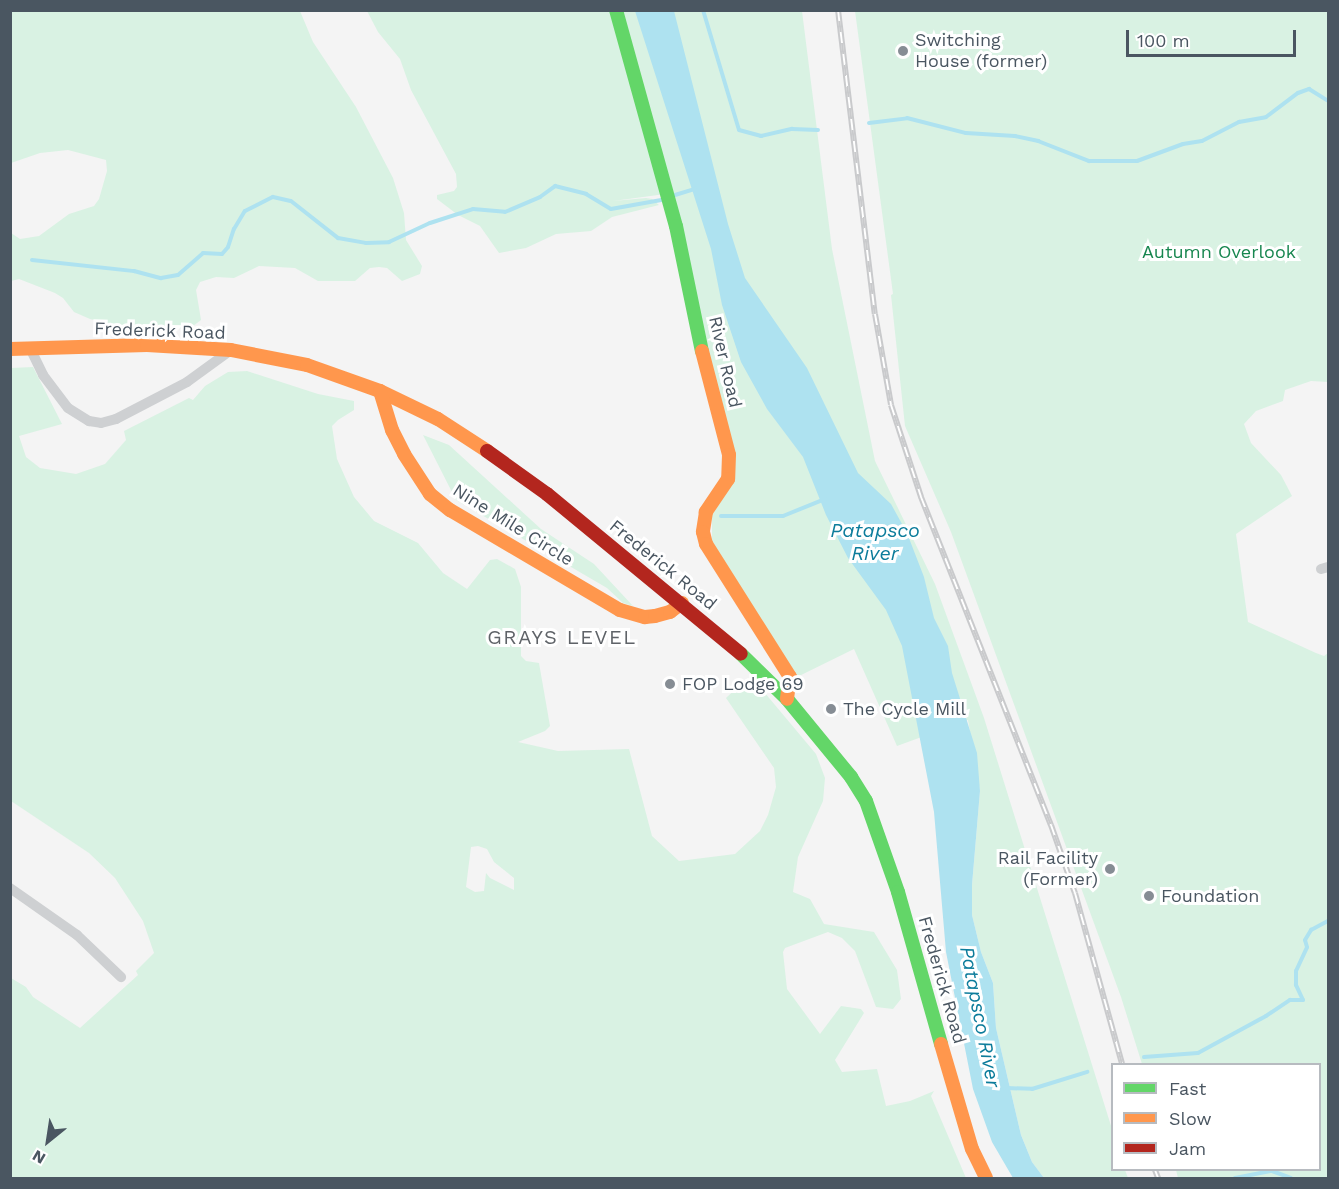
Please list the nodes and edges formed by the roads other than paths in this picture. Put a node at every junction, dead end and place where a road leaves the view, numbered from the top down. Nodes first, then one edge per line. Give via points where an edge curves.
1 (616, 10) edge
2 (30, 348) junction
3 (10, 349) edge
4 (231, 350) junction
5 (380, 391) junction
6 (682, 603) junction
7 (787, 699) junction
8 (10, 888) edge
9 (121, 977) dead end
10 (986, 1179) edge

1 - 7 main road, River Road via 676,226 706,376 729,455 728,479 705,512 703,532 706,544 789,677
2 - 3 main road, Frederick Road
2 - 4 main road, Frederick Road via 147,345
2 - 4 street via 43,375 68,408 89,421 101,423 187,382
4 - 5 main road, Frederick Road via 307,365
5 - 6 main road, Frederick Road via 438,419 503,461
5 - 6 main road, Nine Mile Circle via 404,454 430,494 450,510 620,610 655,616
6 - 7 main road, Frederick Road
7 - 10 main road, Frederick Road via 851,777 876,826 972,1149
8 - 9 street via 77,935

